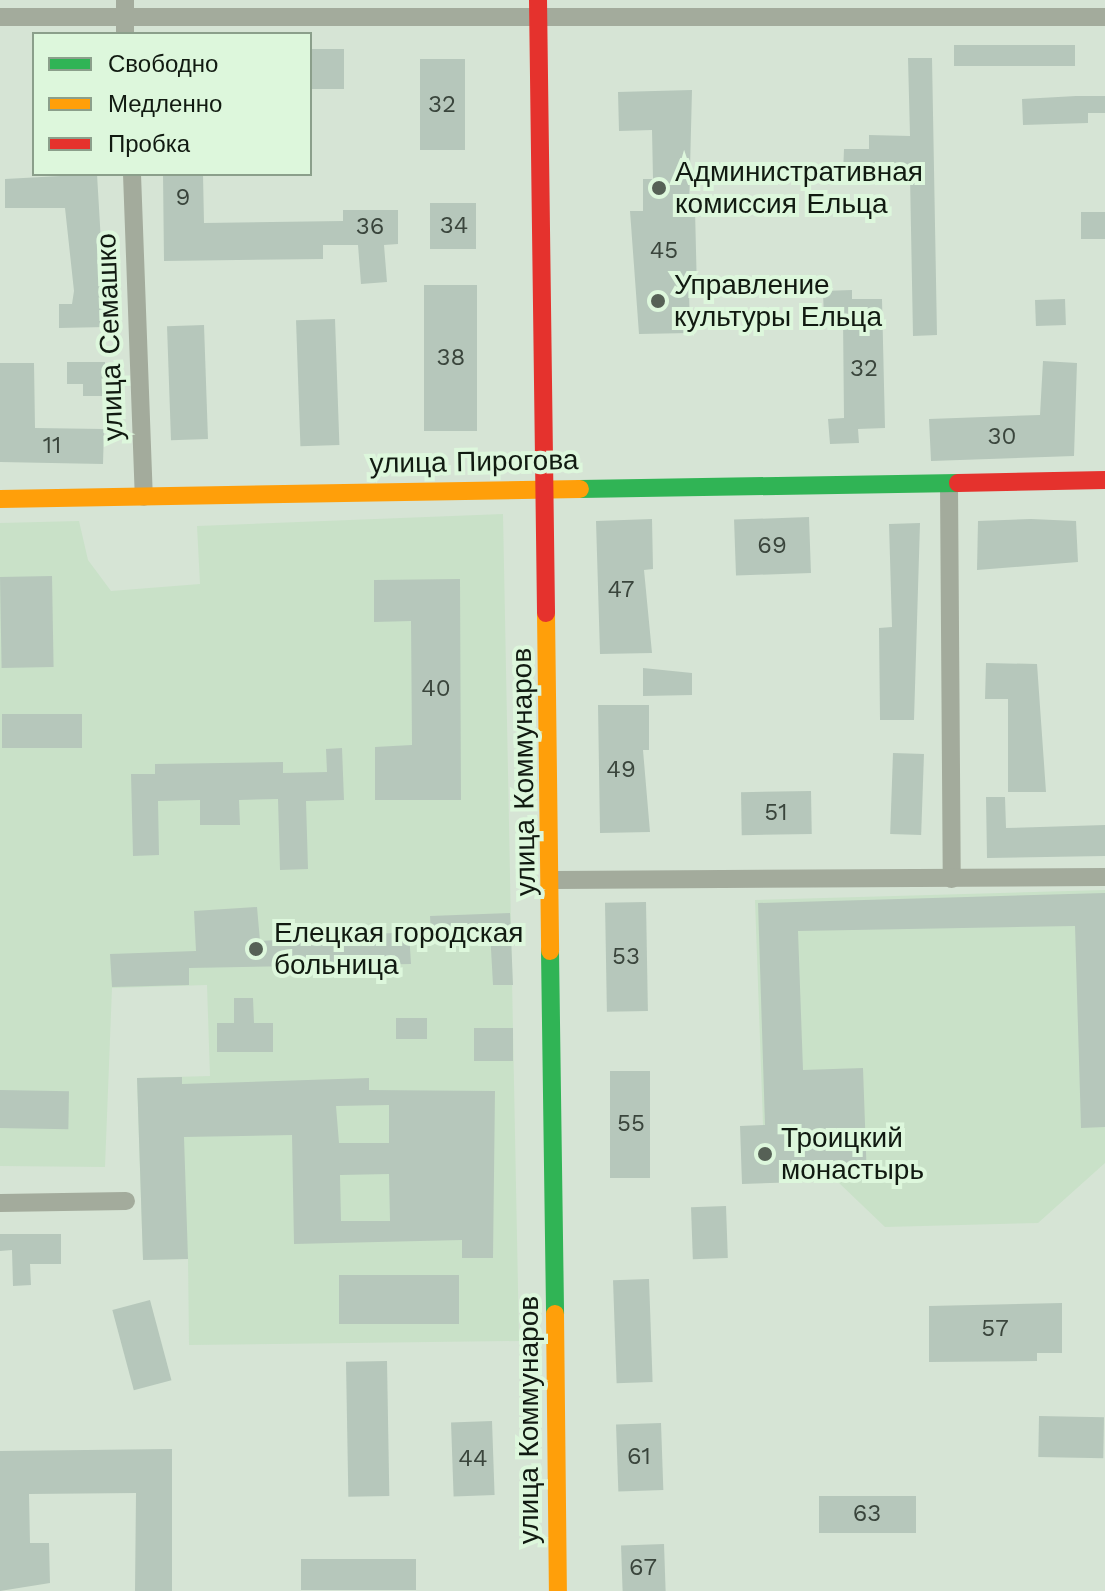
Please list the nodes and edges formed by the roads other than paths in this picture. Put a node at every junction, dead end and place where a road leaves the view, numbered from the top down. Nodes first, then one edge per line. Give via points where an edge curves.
1 (945, 0) edge
2 (538, 7) edge
3 (0, 17) edge
4 (125, 17) edge
5 (1105, 17) edge
6 (946, 19) junction
7 (132, 176) edge
8 (1105, 480) edge
9 (949, 485) junction
10 (547, 489) junction
11 (144, 497) junction
12 (0, 499) edge
13 (1105, 877) edge
14 (952, 879) junction
15 (554, 880) junction
16 (126, 1201) dead end
17 (0, 1203) edge
18 (558, 1591) edge

1 - 6 street
2 - 4 street
2 - 6 street
2 - 10 main road, улица Коммунаров
3 - 4 street
5 - 6 street
7 - 11 street, улица Семашко
8 - 9 main road, улица Пирогова
9 - 10 main road, улица Пирогова
9 - 14 street
10 - 11 main road, улица Пирогова
10 - 15 main road, улица Коммунаров
11 - 12 main road, улица Пирогова
13 - 14 street
14 - 15 street
15 - 18 main road, улица Коммунаров
16 - 17 street

